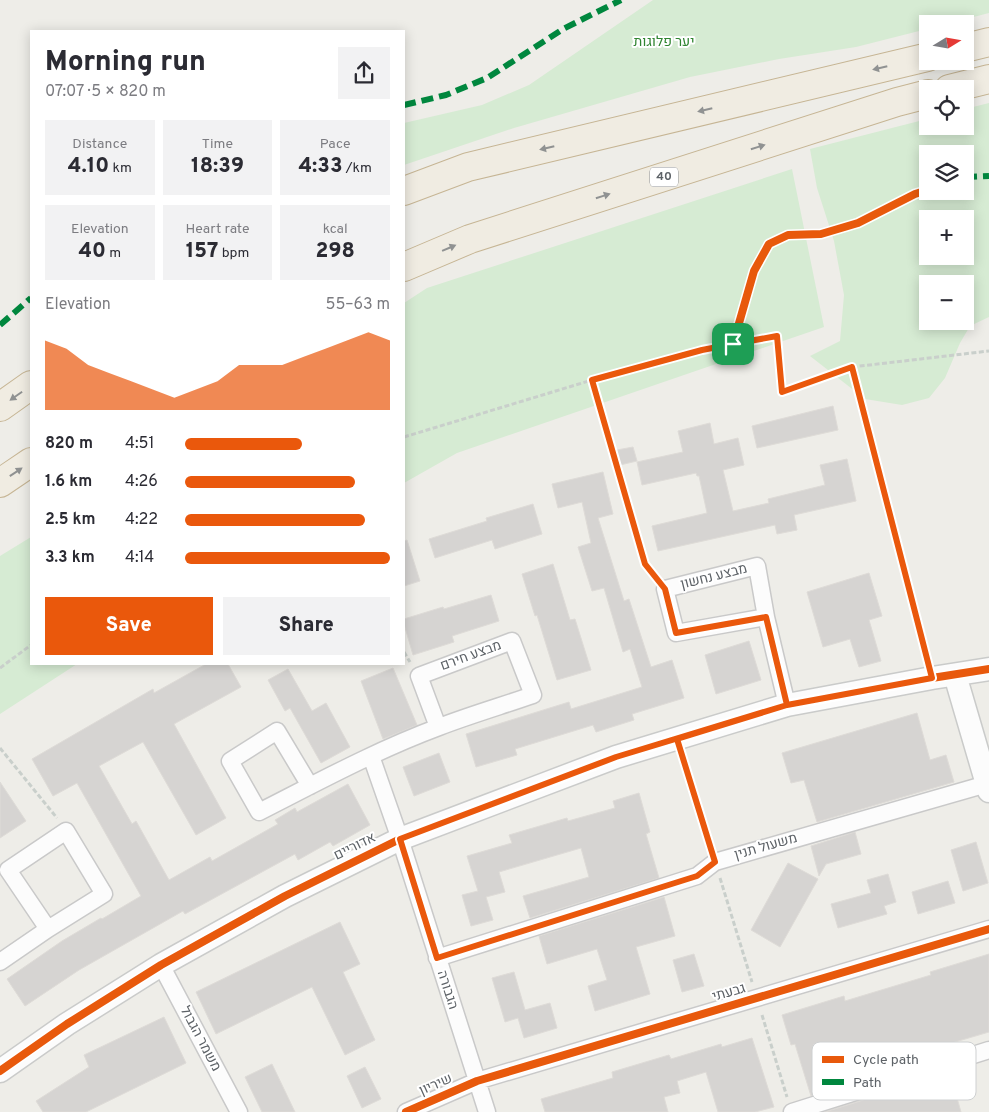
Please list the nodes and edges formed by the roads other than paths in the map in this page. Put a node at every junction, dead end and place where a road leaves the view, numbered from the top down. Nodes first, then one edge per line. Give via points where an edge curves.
1 (989, 42) edge
2 (974, 46) edge
3 (919, 59) edge
4 (989, 79) edge
5 (974, 83) edge
6 (919, 96) edge
7 (405, 191) edge
8 (405, 267) edge
9 (30, 386) edge
10 (0, 406) edge
11 (30, 463) edge
12 (0, 483) edge
13 (766, 617) junction
14 (989, 670) edge
15 (955, 675) junction
16 (787, 705) junction
17 (438, 727) junction
18 (372, 756) junction
19 (310, 786) junction
20 (988, 787) edge
21 (400, 839) junction
22 (48, 929) junction
23 (989, 929) edge
24 (437, 958) junction
25 (0, 962) edge
26 (161, 966) junction
27 (989, 1050) edge
28 (976, 1054) edge
29 (0, 1071) edge
30 (477, 1081) junction
31 (815, 1100) edge
32 (791, 1107) edge
33 (239, 1112) edge
34 (406, 1112) edge
35 (487, 1112) edge

1 - 2 highway
3 -> 7 highway via 468,167
4 - 5 highway
8 -> 6 highway, 40 via 470,239
9 -> 10 highway
12 -> 11 highway
13 - 13 street, מבצע נחשון via 676,633 665,589 757,566
13 - 16 street, מבצע נחשון
14 - 15 street, אדוריים
15 - 16 street, אדוריים
15 - 20 street
16 - 21 street, אדוריים via 616,757
17 - 17 street, מבצע חירם via 533,695 512,641 419,676
17 - 18 street, מבצע חירם
18 - 19 street, מבצע חירם
18 - 21 street, הגבורה
19 - 19 street, מבצע חירם via 277,731 230,761 259,812
20 - 24 street, משעול תנין via 715,862 697,876
21 - 24 street, הגבורה
21 - 26 street, אדוריים via 285,896
22 - 22 street via 104,894 66,831 8,870
22 - 25 street
23 - 30 street, גבעתי
24 - 30 street, הגבורה
26 - 29 street, אדוריים via 67,1024
26 - 33 street, משמר הגבול
27 - 28 street
30 - 34 street, שיריון
30 - 35 street, הגבורה
31 - 32 street

